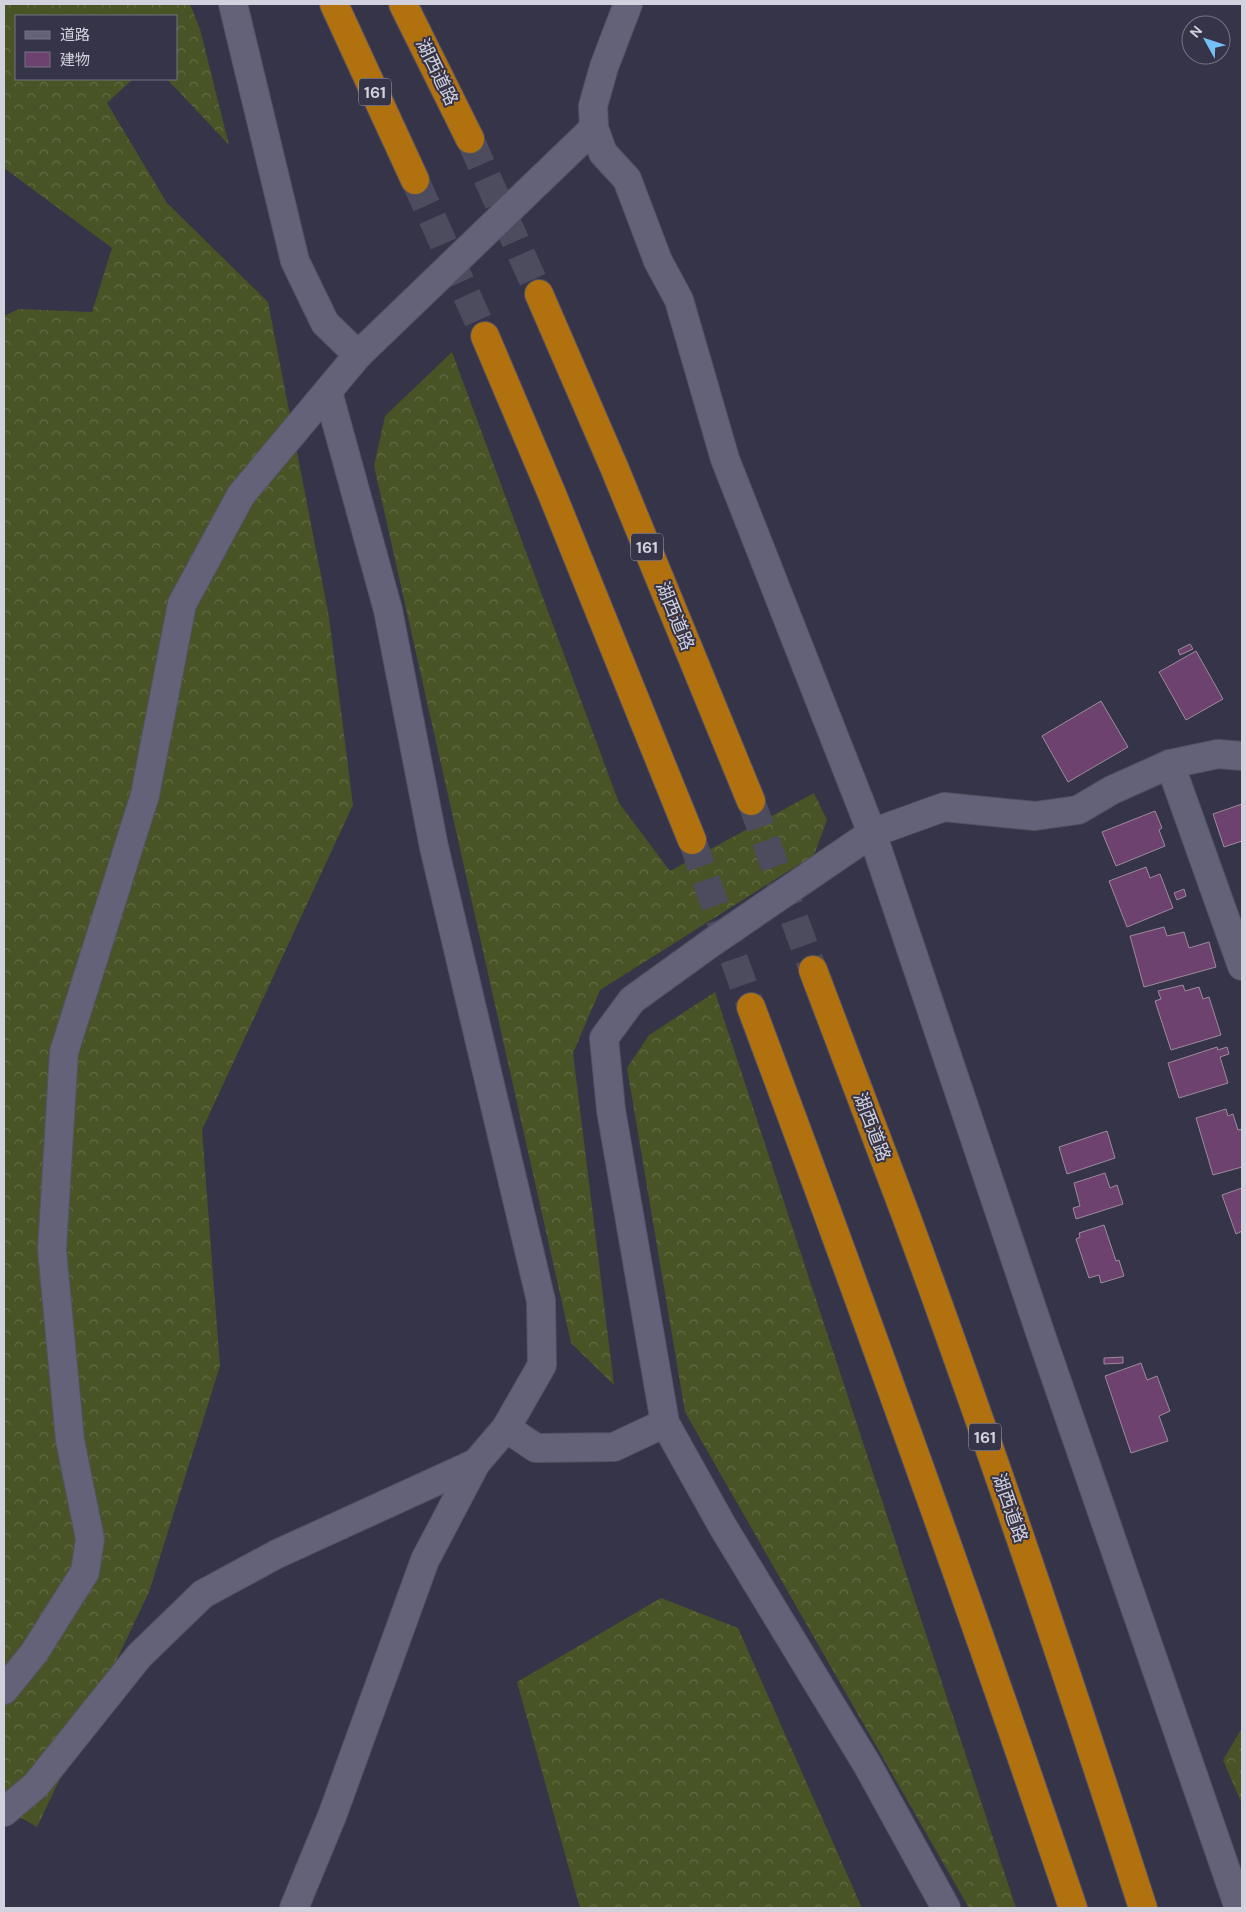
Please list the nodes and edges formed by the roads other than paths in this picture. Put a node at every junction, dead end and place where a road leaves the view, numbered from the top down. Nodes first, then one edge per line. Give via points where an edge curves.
1 (233, 4) edge
2 (334, 4) edge
3 (403, 4) edge
4 (628, 4) edge
5 (594, 128) junction
6 (470, 139) tunnel mouth
7 (415, 180) tunnel mouth
8 (539, 294) tunnel mouth
9 (485, 336) tunnel mouth
10 (358, 355) junction
11 (328, 392) junction
12 (1242, 756) edge
13 (1170, 764) junction
14 (751, 801) tunnel mouth
15 (872, 833) junction
16 (692, 840) tunnel mouth
17 (1242, 966) edge
18 (813, 970) tunnel mouth
19 (751, 1007) tunnel mouth
20 (665, 1423) junction
21 (506, 1428) junction
22 (476, 1463) junction
23 (4, 1690) edge
24 (4, 1812) edge
25 (294, 1908) edge
26 (946, 1908) edge
27 (1073, 1908) edge
28 (1143, 1908) edge
29 (1240, 1908) edge

1 - 10 street via 295,261 325,323
2 - 7 highway, 161
3 - 6 highway, 湖西道路
4 - 5 street via 595,98
5 - 10 street
5 - 15 street via 603,153 627,179 658,262 679,300 724,459
8 - 14 highway, 湖西道路 / 161
9 - 16 highway
10 - 11 street
11 - 21 street via 388,610 434,846 541,1301 542,1365
11 - 23 street via 241,495 182,604 145,795 64,1052 52,1250 70,1440 90,1539 85,1572 34,1653
12 - 13 street via 1218,754
13 - 15 street via 1112,790 1078,810 1035,816 944,807
13 - 17 street
15 - 20 street via 632,1000 604,1038 611,1110
15 - 29 street via 1043,1341
18 - 28 highway, 湖西道路 / 161 via 905,1213 1002,1486
19 - 27 highway via 850,1272
20 - 21 street via 614,1447 536,1448
20 - 26 street via 723,1527 868,1766
21 - 22 street
22 - 24 street via 277,1554 203,1594 139,1656 36,1785
22 - 25 street via 425,1560 332,1816

